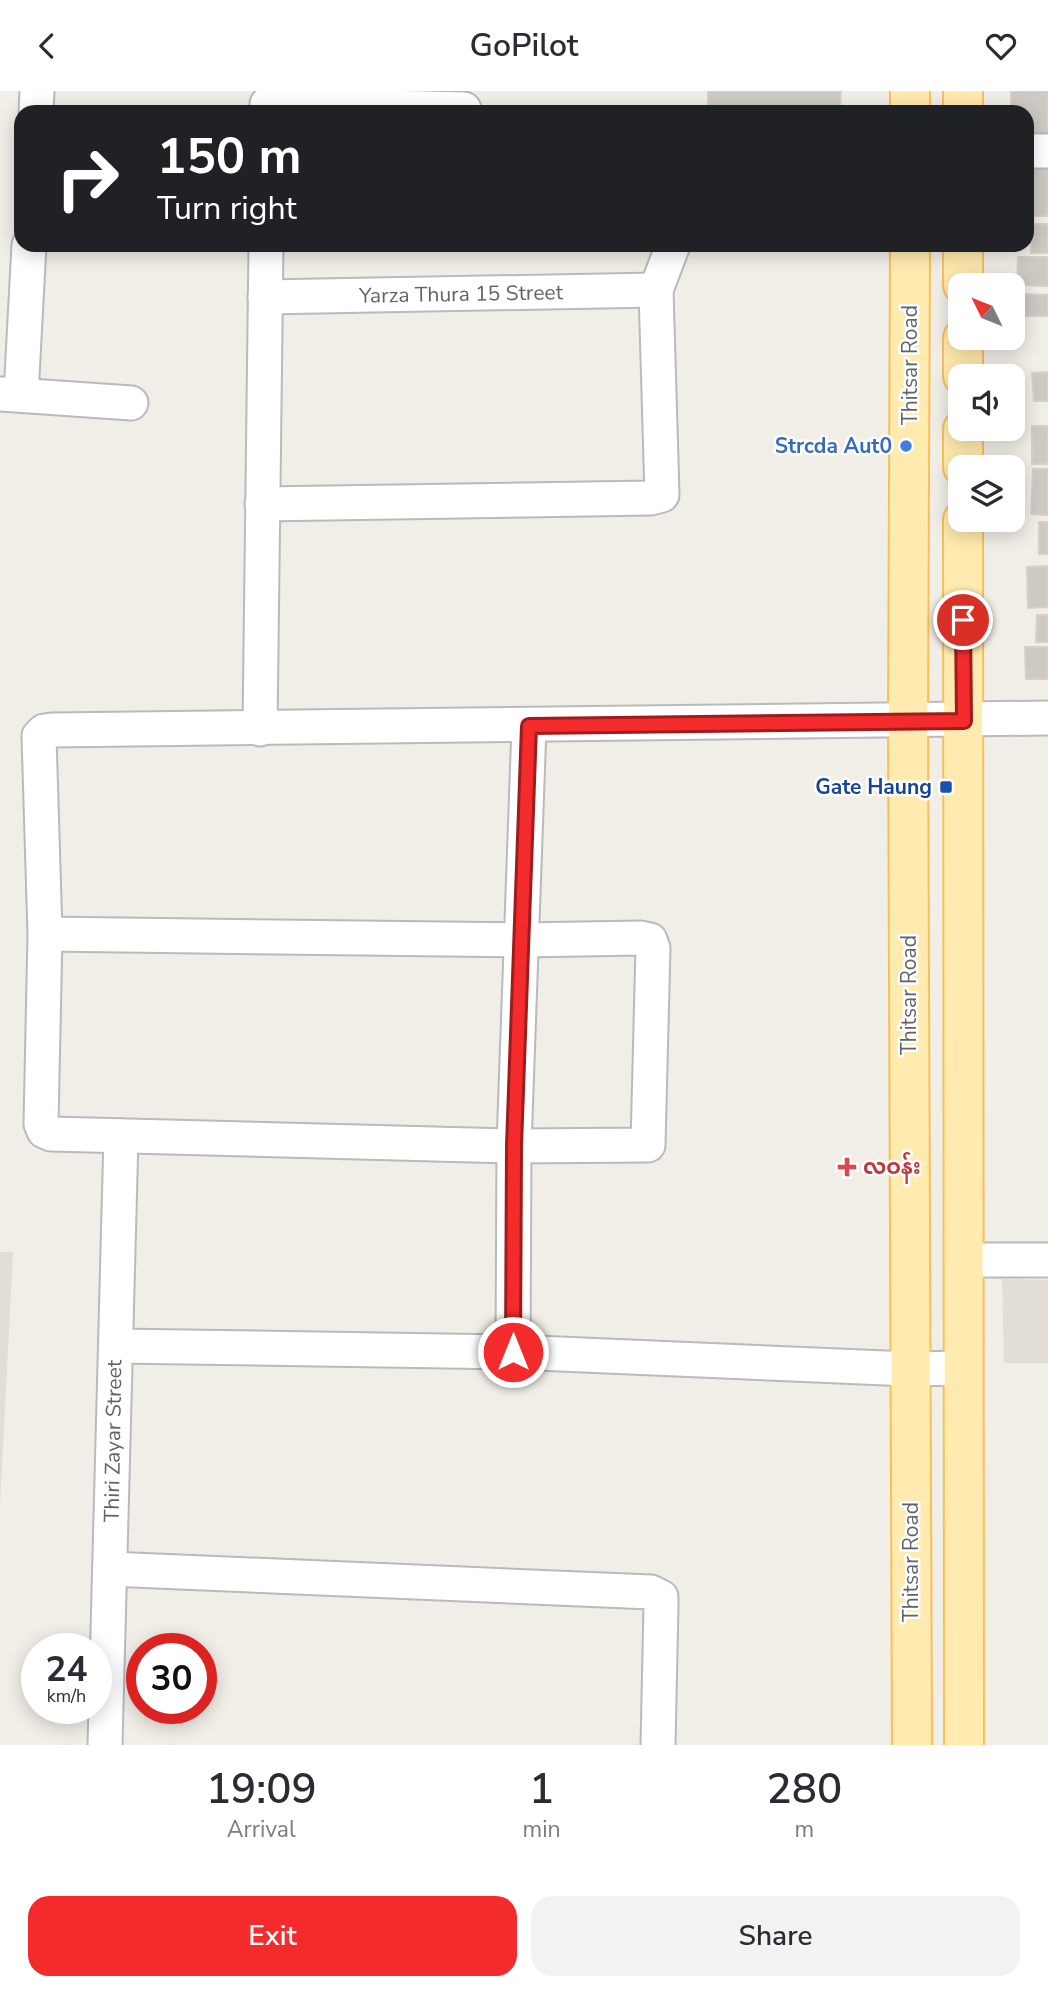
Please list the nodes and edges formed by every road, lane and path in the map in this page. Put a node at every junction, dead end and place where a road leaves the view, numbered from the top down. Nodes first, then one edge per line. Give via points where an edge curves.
1 (267, 102) edge
2 (351, 105) edge
3 (28, 252) edge
4 (266, 252) edge
5 (670, 252) edge
6 (910, 252) edge
7 (963, 252) edge
8 (963, 273) edge
9 (656, 290) junction
10 (265, 297) junction
11 (10, 395) edge
12 (131, 403) dead end
13 (262, 504) junction
14 (963, 532) edge
15 (1048, 719) edge
16 (964, 721) junction
17 (908, 722) junction
18 (529, 726) junction
19 (260, 729) junction
20 (45, 935) junction
21 (522, 940) junction
22 (121, 1136) junction
23 (514, 1146) junction
24 (965, 1260) junction
25 (1048, 1260) edge
26 (116, 1346) junction
27 (513, 1352) junction
28 (965, 1368) junction
29 (909, 1369) junction
30 (110, 1569) junction
31 (105, 1745) edge
32 (658, 1745) edge
33 (912, 1745) edge
34 (964, 1745) edge

1 - 2 street
3 - 11 street
4 - 10 street
5 - 9 street
6 - 17 main road, Thitsar Road
7 - 8 main road
9 - 10 street, Yarza Thura 15 Street
9 - 13 street via 662,495
10 - 13 street
11 - 12 street
13 - 19 street
14 - 16 main road
15 - 16 street
16 - 17 street
16 - 24 main road
17 - 18 street
17 - 29 main road, Thitsar Road
18 - 19 street
18 - 21 street
19 - 20 street via 44,731 39,736
20 - 21 street
20 - 22 street via 41,1124 51,1134
21 - 23 street
21 - 23 street via 650,940 648,1145
22 - 23 street
22 - 26 street, Thiri Zayar Street
23 - 27 street
24 - 25 street
24 - 28 main road
26 - 27 street
26 - 30 street, Thiri Zayar Street
27 - 29 street
28 - 29 street
28 - 34 main road
29 - 33 main road, Thitsar Road
30 - 31 street, Thiri Zayar Street
30 - 32 street via 651,1592 661,1597 662,1605

